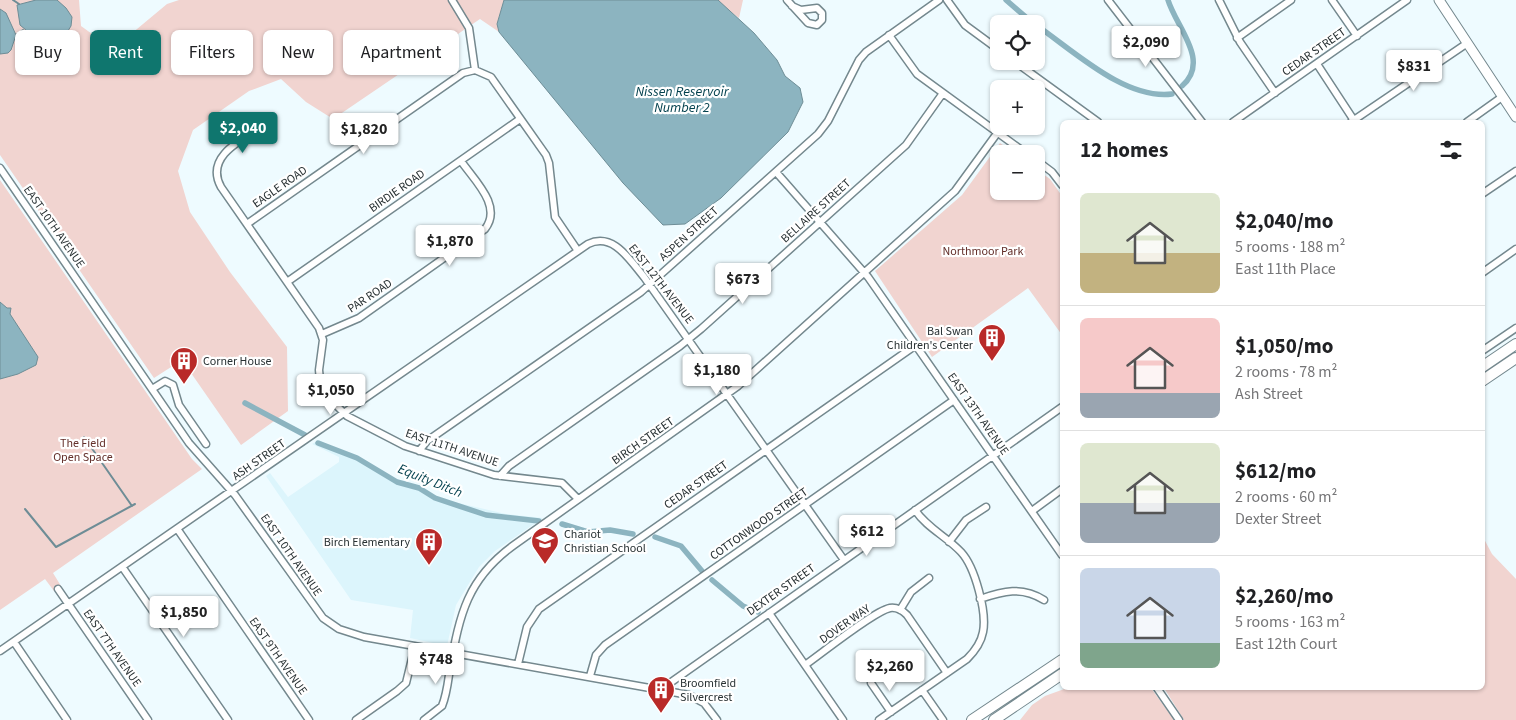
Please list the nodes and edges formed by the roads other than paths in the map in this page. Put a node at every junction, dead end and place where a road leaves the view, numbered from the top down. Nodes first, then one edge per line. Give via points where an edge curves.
1 (452, 0) edge
2 (787, 0) edge
3 (939, 0) edge
4 (947, 0) edge
5 (1108, 0) edge
6 (1219, 0) edge
7 (1291, 0) edge
8 (1332, 0) edge
9 (1407, 0) edge
10 (1439, 0) edge
11 (792, 6) junction
12 (889, 35) junction
13 (1357, 36) junction
14 (1237, 38) junction
15 (990, 43) edge
16 (1466, 44) junction
17 (1317, 64) junction
18 (476, 70) junction
19 (1026, 70) edge
20 (943, 93) junction
21 (1275, 93) junction
22 (1502, 97) junction
23 (1516, 117) edge
24 (520, 118) junction
25 (1095, 120) edge
26 (1200, 120) edge
27 (1236, 120) edge
28 (1352, 120) edge
29 (1356, 120) edge
30 (1470, 120) edge
31 (272, 124) dead end
32 (990, 126) edge
33 (996, 135) edge
34 (1002, 135) edge
35 (1015, 145) edge
36 (461, 161) junction
37 (1045, 167) edge
38 (0, 168) edge
39 (1516, 171) edge
40 (776, 172) junction
41 (1060, 182) edge
42 (1485, 192) edge
43 (820, 222) junction
44 (247, 224) junction
45 (1516, 250) edge
46 (578, 251) junction
47 (1485, 271) edge
48 (864, 272) junction
49 (287, 282) junction
50 (650, 284) junction
51 (1516, 328) edge
52 (322, 334) junction
53 (689, 338) junction
54 (1516, 344) edge
55 (916, 345) junction
56 (1485, 349) edge
57 (1516, 358) edge
58 (1485, 365) edge
59 (1485, 379) edge
60 (152, 389) junction
61 (728, 394) junction
62 (954, 400) junction
63 (1060, 408) edge
64 (345, 414) junction
65 (206, 444) dead end
66 (767, 450) junction
67 (419, 451) junction
68 (993, 455) junction
69 (500, 476) junction
70 (1060, 490) edge
71 (233, 492) junction
72 (578, 500) junction
73 (806, 505) junction
74 (986, 506) dead end
75 (915, 510) junction
76 (1032, 511) junction
77 (178, 530) junction
78 (949, 542) junction
79 (1060, 552) edge
80 (844, 560) junction
81 (123, 568) junction
82 (929, 578) dead end
83 (58, 589) dead end
84 (980, 599) junction
85 (1044, 600) dead end
86 (68, 605) junction
87 (900, 610) junction
88 (769, 612) junction
89 (14, 642) junction
90 (415, 646) junction
91 (0, 652) edge
92 (453, 653) junction
93 (1060, 661) edge
94 (518, 664) junction
95 (805, 665) junction
96 (947, 673) junction
97 (1060, 675) edge
98 (590, 676) junction
99 (871, 683) dead end
100 (660, 690) junction
101 (922, 690) junction
102 (1158, 690) edge
103 (891, 712) junction
104 (67, 720) edge
105 (148, 720) edge
106 (228, 720) edge
107 (309, 720) edge
108 (356, 720) edge
109 (424, 720) edge
110 (717, 720) edge
111 (843, 720) edge
112 (880, 720) edge
113 (943, 720) edge
114 (972, 720) edge
115 (994, 720) edge
116 (1179, 720) edge

1 - 18 street via 469,28
2 - 11 street
3 - 12 street, ASPEN STREET
4 - 15 street via 965,25
5 - 26 street
6 - 14 street
7 - 14 street
8 - 13 street
9 - 13 street, CEDAR STREET
10 - 16 main road
11 - 11 street via 810,25 822,20 822,13 817,8 801,10
12 - 20 street via 917,74
12 - 40 street, ASPEN STREET via 859,60 818,134
13 - 17 street, CEDAR STREET
14 - 21 street
16 - 22 main road
16 - 29 street
17 - 21 street, CEDAR STREET
17 - 28 street
18 - 24 street via 491,77
18 - 44 street, EAGLE ROAD via 463,73
19 - 25 street
20 - 32 street
20 - 43 street, BELLAIRE STREET via 906,145
21 - 27 street, CEDAR STREET
22 - 23 main road
22 - 30 street
24 - 36 street, BIRDIE ROAD
24 - 46 street via 546,155 555,217
31 - 44 street via 265,125 219,159 216,171 221,187
33 - 48 street, BIRCH STREET via 954,191
34 - 35 street
36 - 49 street, BIRDIE ROAD
36 - 52 street, PAR ROAD via 490,203 491,217 484,229 359,318
37 - 41 street
38 - 60 street, EAST 10TH AVENUE
39 - 42 street
40 - 43 street, EAST 13TH AVENUE
40 - 50 street, ASPEN STREET
43 - 48 street, EAST 13TH AVENUE
43 - 53 street, BELLAIRE STREET
44 - 49 street
45 - 47 street
46 - 50 street, EAST 12TH AVENUE via 597,240 610,242 626,255
46 - 64 street, ASH STREET
48 - 55 street, EAST 13TH AVENUE
48 - 61 street, BIRCH STREET
49 - 52 street
50 - 53 street, EAST 12TH AVENUE
50 - 67 street, ASPEN STREET via 427,441
51 - 56 street
52 - 64 street, EAST 11TH AVENUE via 320,380
53 - 61 street, EAST 12TH AVENUE
53 - 69 street, BELLAIRE STREET via 509,466
54 - 58 main road
55 - 62 street, EAST 13TH AVENUE
55 - 66 street, CEDAR STREET
57 - 59 main road
60 - 65 street via 165,381 173,385 178,405
60 - 71 street, EAST 10TH AVENUE via 198,455
61 - 66 street, EAST 12TH AVENUE
61 - 72 street, BIRCH STREET
62 - 68 street, EAST 13TH AVENUE
62 - 73 street, COTTONWOOD STREET
63 - 68 street, DEXTER STREET
64 - 67 street, EAST 11TH AVENUE
64 - 71 street, ASH STREET
66 - 73 street, EAST 12TH AVENUE
66 - 94 street, CEDAR STREET via 539,609 527,627
67 - 69 street, EAST 11TH AVENUE
68 - 75 street, DEXTER STREET
68 - 76 street, EAST 13TH AVENUE
69 - 72 street, EAST 11TH AVENUE via 558,481 568,486
70 - 76 street
71 - 77 street, ASH STREET
71 - 90 street, EAST 10TH AVENUE via 323,618 354,635
72 - 92 street, BIRCH STREET via 498,556 484,571 463,606
73 - 80 street, EAST 12TH AVENUE
73 - 98 street, COTTONWOOD STREET via 605,645 594,658
74 - 78 street via 966,520
75 - 78 street via 925,523
75 - 80 street, DEXTER STREET
76 - 79 street, EAST 13TH AVENUE
77 - 81 street, ASH STREET
77 - 107 street, EAST 9TH AVENUE
78 - 84 street via 970,565
80 - 88 street, DEXTER STREET
81 - 86 street, ASH STREET
81 - 106 street
82 - 87 street via 910,592
83 - 86 street, EAST 7TH AVENUE
84 - 85 street via 1015,590 1026,591
84 - 96 street via 984,630 978,646
86 - 89 street, ASH STREET
86 - 105 street, EAST 7TH AVENUE
87 - 95 street, DOVER WAY via 882,611
87 - 96 street via 907,615
88 - 95 street
88 - 100 street, DEXTER STREET
89 - 91 street, ASH STREET
89 - 104 street
90 - 92 street, EAST 10TH AVENUE
90 - 108 street via 406,683
92 - 94 street, EAST 10TH AVENUE
92 - 109 street, BIRCH STREET via 442,706
93 - 114 main road
94 - 98 street, EAST 10TH AVENUE
95 - 111 street
96 - 101 street
97 - 115 main road
98 - 100 street, EAST 10TH AVENUE
99 - 103 street
100 - 110 street, EAST 10TH AVENUE via 698,699
101 - 103 street
101 - 113 street
102 - 116 street
103 - 112 street

